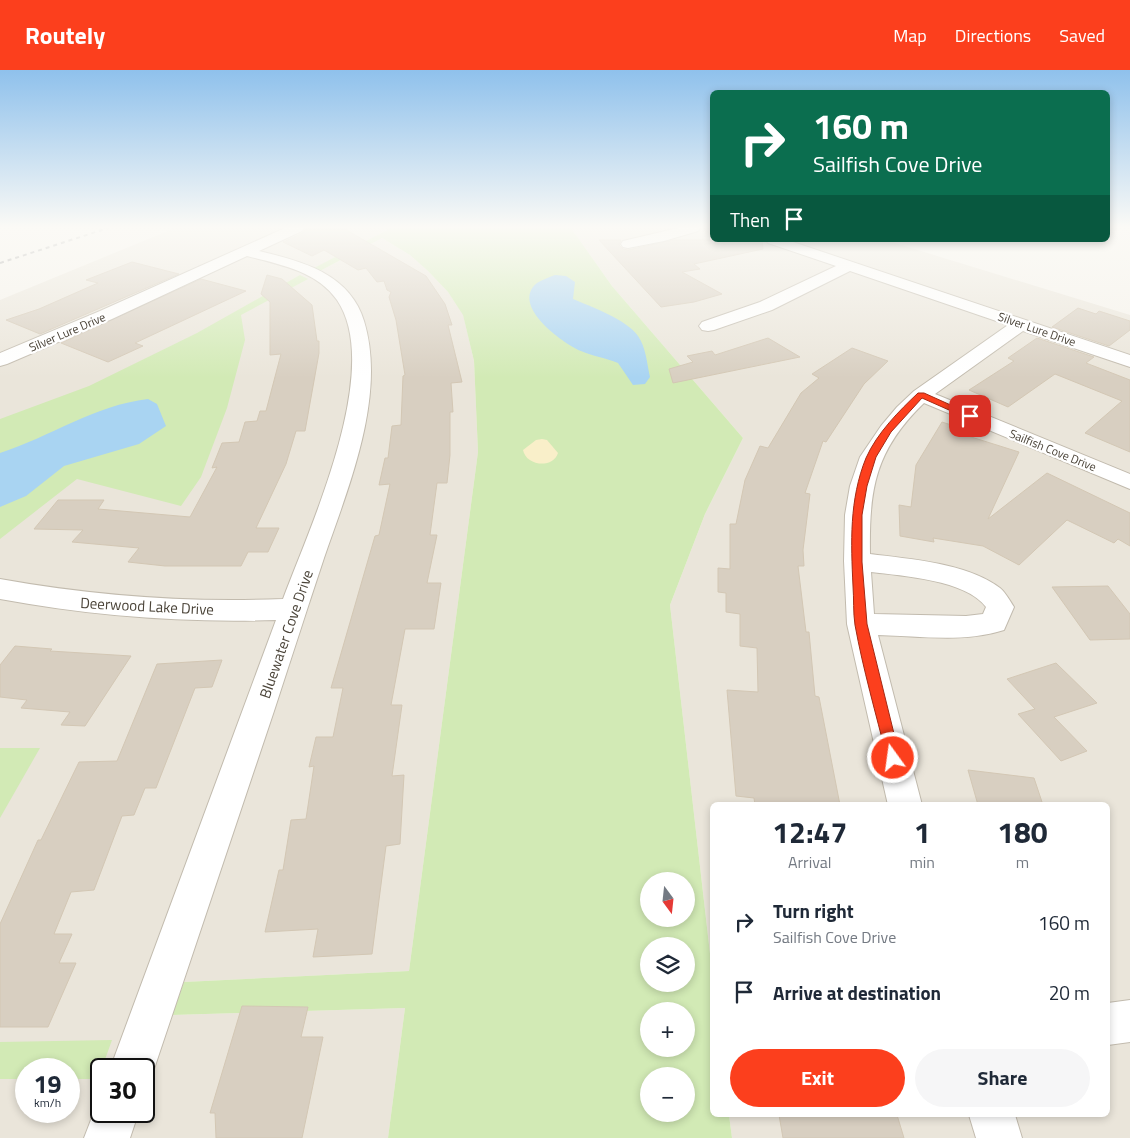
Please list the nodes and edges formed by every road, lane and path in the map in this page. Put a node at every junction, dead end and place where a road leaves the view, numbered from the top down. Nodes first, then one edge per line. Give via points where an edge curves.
1 (189, 278) edge
2 (322, 278) edge
3 (824, 278) edge
4 (884, 278) edge
5 (1020, 324) junction
6 (708, 326) dead end
7 (0, 360) edge
8 (1130, 361) edge
9 (921, 395) junction
10 (1130, 482) edge
11 (857, 562) junction
12 (0, 589) edge
13 (295, 609) junction
14 (861, 624) junction
15 (904, 802) edge
16 (1130, 1021) edge
17 (1110, 1024) edge
18 (136, 1058) edge
19 (993, 1117) edge
20 (112, 1123) edge
21 (107, 1138) edge
22 (999, 1138) edge

1 - 7 street, Silver Lure Drive
2 - 13 street, Bluewater Cove Drive via 347,299 354,312 359,331 361,388 343,468
3 - 6 street via 766,306
4 - 5 street, Silver Lure Drive
5 - 8 street, Silver Lure Drive
5 - 9 street
9 - 10 street, Sailfish Cove Drive
9 - 11 street via 888,430 871,457 857,515
11 - 14 street
11 - 14 street via 943,575 970,583 992,595 1000,607 994,623 966,626
12 - 13 street, Deerwood Lake Drive via 64,601 147,610
13 - 18 street, Bluewater Cove Drive
14 - 15 street
16 - 17 street
19 - 22 street
20 - 21 street

